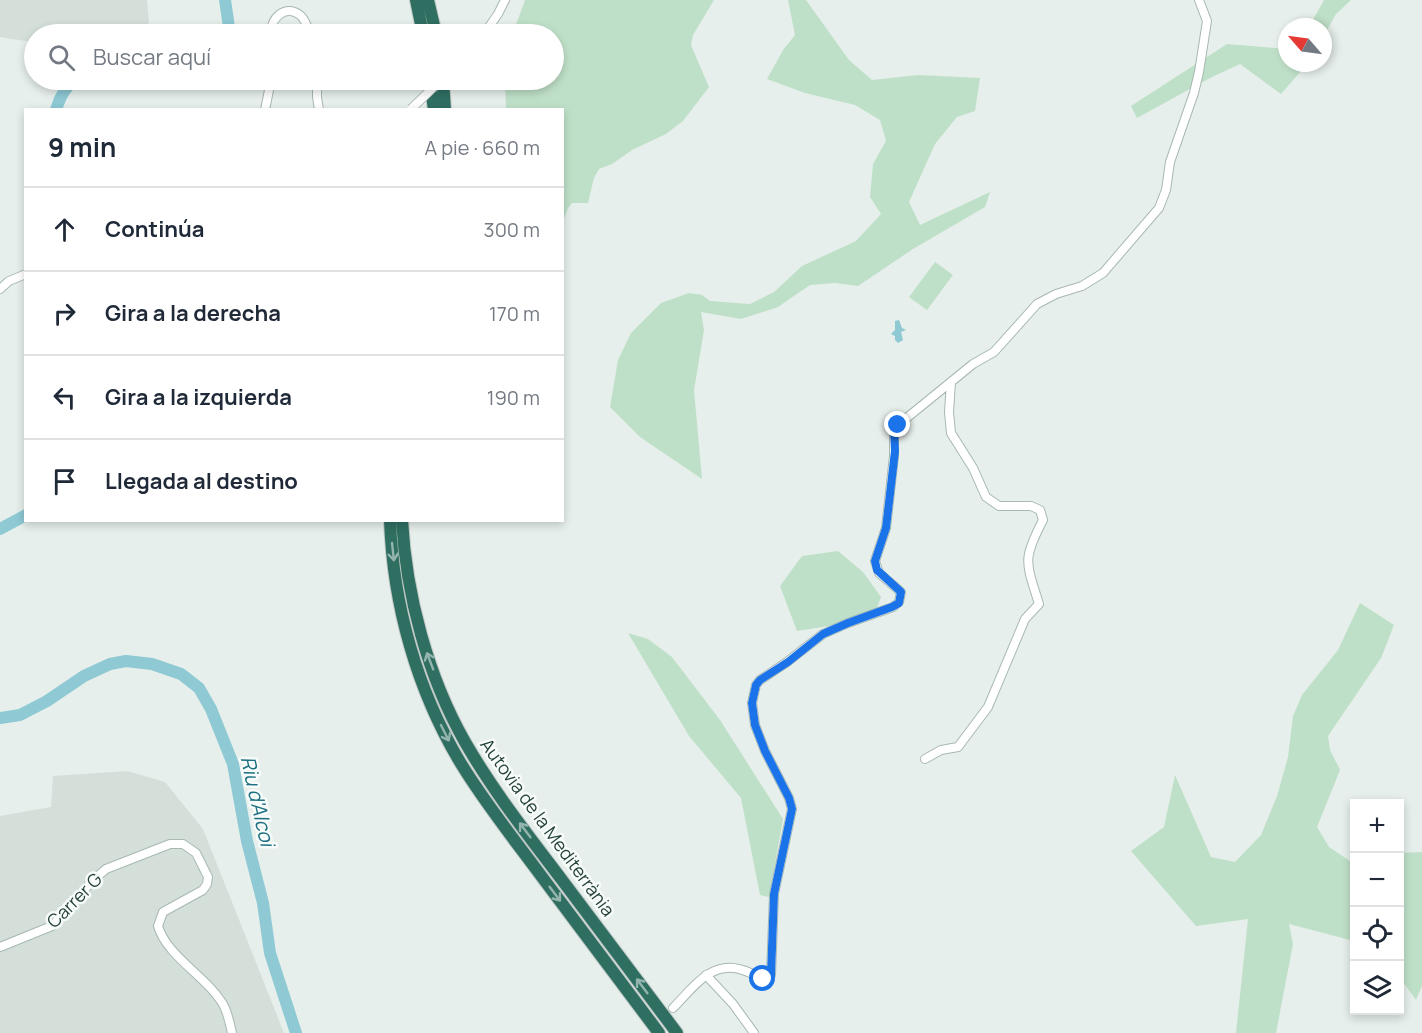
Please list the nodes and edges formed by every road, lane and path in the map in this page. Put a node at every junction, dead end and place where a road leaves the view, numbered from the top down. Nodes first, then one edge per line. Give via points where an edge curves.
1 (416, 0) edge
2 (428, 0) edge
3 (505, 0) edge
4 (1199, 0) edge
5 (272, 24) edge
6 (305, 24) edge
7 (421, 24) edge
8 (434, 24) edge
9 (491, 24) edge
10 (269, 90) edge
11 (317, 90) edge
12 (431, 90) edge
13 (431, 90) edge
14 (443, 90) edge
15 (266, 108) edge
16 (319, 108) edge
17 (412, 108) edge
18 (434, 108) edge
19 (446, 108) edge
20 (24, 275) edge
21 (0, 289) edge
22 (951, 382) junction
23 (390, 522) edge
24 (402, 522) edge
25 (403, 584) junction
26 (925, 759) dead end
27 (0, 946) edge
28 (706, 975) junction
29 (673, 1008) dead end
30 (232, 1033) edge
31 (659, 1033) edge
32 (677, 1033) edge
33 (754, 1033) edge

1 - 7 highway
2 - 8 highway
3 - 9 street
4 - 22 street via 1207,21 1199,72 1159,208 1103,273 1037,304 994,352
5 - 6 street via 283,12 291,11 301,16
10 - 15 street
11 - 16 street
12 - 18 highway
13 - 17 street, bridge
14 - 19 highway
20 - 21 street
22 - 26 street via 951,433 986,496 999,506 1031,506 1040,510 1043,520 1026,564 1039,604 1025,619 988,707 958,747
22 - 28 street via 894,431 886,528 875,561 877,570 901,592 899,603 823,634 760,680 754,689 755,725 792,809 774,894 771,975 766,980 726,967
23 -> 25 highway, Autovia de la Mediterrània
24 - 25 highway, Autovia de la Mediterrània
25 -> 31 highway, Autovia de la Mediterrània via 408,636 420,680 460,762
32 -> 25 highway, Autovia de la Mediterrània via 472,755 448,709
27 - 30 street, Carrer G via 52,926 106,869 170,844 183,844 196,853 206,872 207,884 164,912 158,926 164,939 223,1004
28 - 29 street
28 - 33 street

